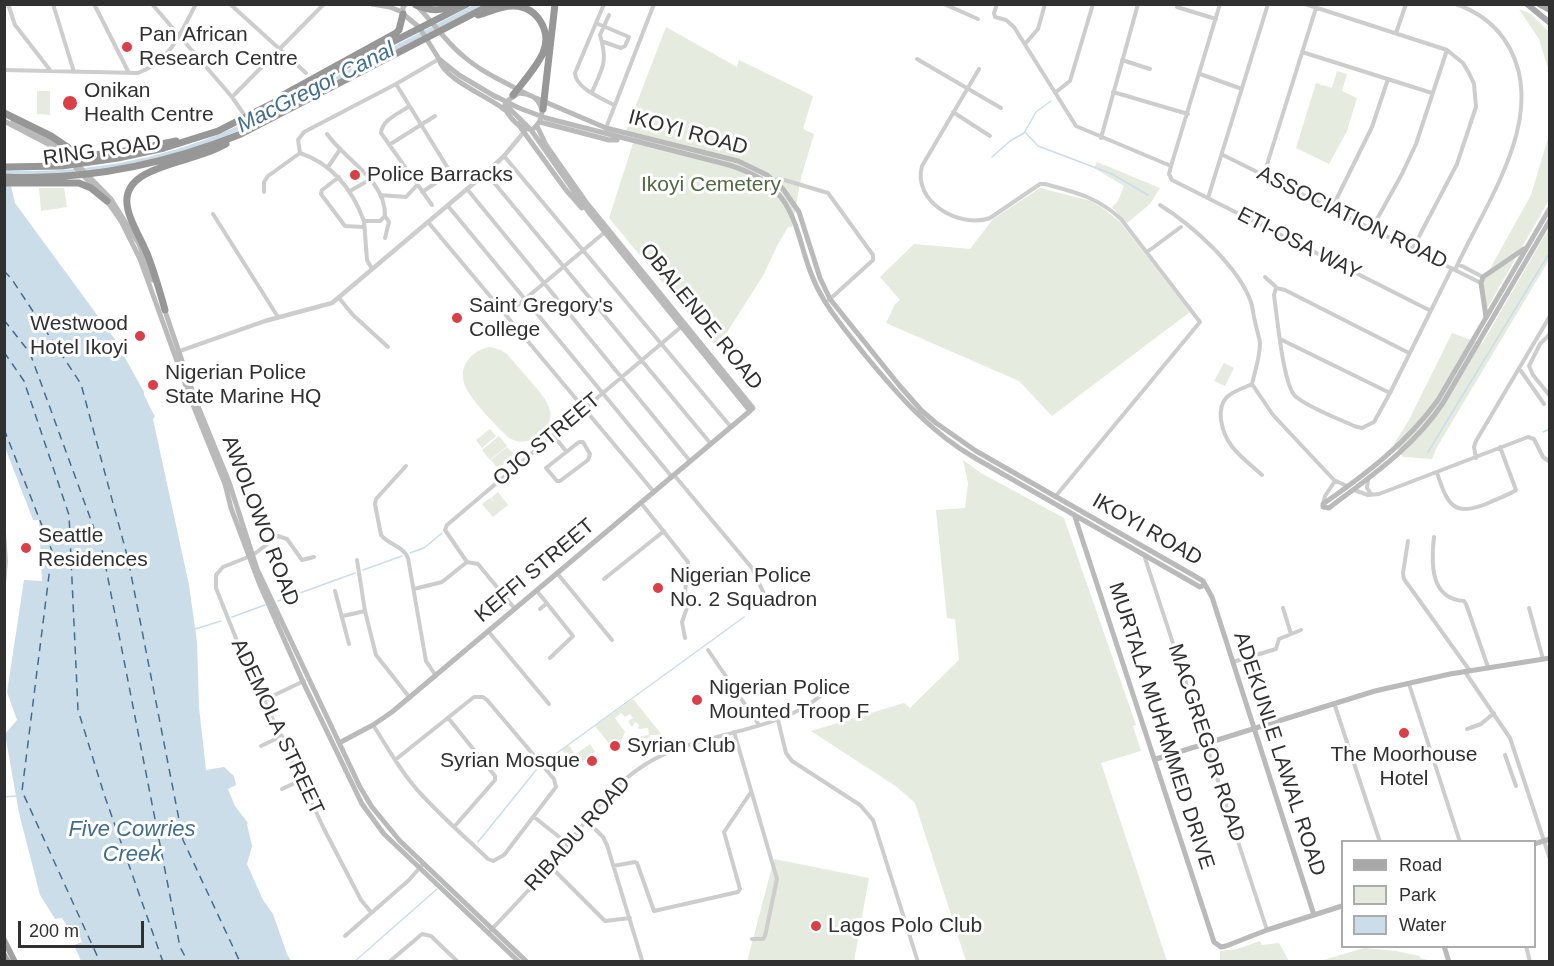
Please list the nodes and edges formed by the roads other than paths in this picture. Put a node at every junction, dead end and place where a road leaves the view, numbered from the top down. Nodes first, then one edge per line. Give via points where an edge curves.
1 (8, 4) edge
2 (53, 4) edge
3 (94, 4) edge
4 (152, 4) edge
5 (196, 4) edge
6 (230, 4) edge
7 (324, 4) edge
8 (372, 4) edge
9 (406, 4) edge
10 (416, 4) edge
11 (455, 4) edge
12 (467, 4) edge
13 (492, 4) edge
14 (555, 4) edge
15 (604, 4) edge
16 (654, 4) edge
17 (944, 4) edge
18 (997, 4) edge
19 (1045, 4) edge
20 (1093, 4) edge
21 (1138, 4) edge
22 (1220, 4) edge
23 (1268, 4) edge
24 (1305, 4) edge
25 (1406, 4) edge
26 (1456, 4) edge
27 (1527, 4) edge
28 (1539, 4) edge
29 (385, 5) edge
30 (956, 7) edge
31 (1177, 7) dead end
32 (1316, 8) junction
33 (1550, 9) edge
34 (403, 13) junction
35 (609, 15) dead end
36 (466, 19) junction
37 (978, 19) dead end
38 (1216, 19) junction
39 (596, 23) junction
40 (1550, 23) edge
41 (604, 26) junction
42 (1396, 33) junction
43 (179, 36) junction
44 (603, 42) junction
45 (1025, 44) junction
46 (281, 49) junction
47 (1446, 50) junction
48 (1302, 52) junction
49 (439, 58) junction
50 (917, 59) dead end
51 (1122, 60) junction
52 (979, 69) dead end
53 (1150, 69) dead end
54 (4, 70) edge
55 (50, 70) junction
56 (74, 72) junction
57 (129, 73) junction
58 (306, 73) dead end
59 (1200, 74) junction
60 (1388, 79) junction
61 (396, 84) junction
62 (967, 88) junction
63 (1242, 89) junction
64 (516, 92) junction
65 (592, 92) junction
66 (1056, 92) junction
67 (1113, 92) junction
68 (1432, 93) junction
69 (493, 95) junction
70 (232, 97) junction
71 (541, 103) junction
72 (272, 104) junction
73 (614, 105) junction
74 (408, 107) junction
75 (1001, 108) dead end
76 (507, 112) junction
77 (953, 112) junction
78 (243, 113) dead end
79 (1188, 114) junction
80 (4, 115) edge
81 (435, 116) dead end
82 (4, 121) edge
83 (538, 124) junction
84 (420, 125) junction
85 (606, 128) junction
86 (525, 131) junction
87 (241, 134) junction
88 (327, 134) dead end
89 (990, 136) dead end
90 (197, 138) junction
91 (1101, 138) junction
92 (626, 140) junction
93 (389, 145) junction
94 (339, 151) junction
95 (300, 153) junction
96 (1222, 155) junction
97 (504, 156) junction
98 (72, 161) junction
99 (328, 166) junction
100 (1171, 166) junction
101 (4, 167) edge
102 (486, 173) junction
103 (1264, 174) junction
104 (4, 177) edge
105 (339, 177) junction
106 (88, 178) junction
107 (371, 179) junction
108 (4, 183) edge
109 (774, 184) junction
110 (417, 185) junction
111 (467, 189) junction
112 (350, 191) junction
113 (264, 192) dead end
114 (422, 192) junction
115 (380, 195) junction
116 (1208, 198) junction
117 (107, 201) junction
118 (432, 205) dead end
119 (1160, 205) dead end
120 (448, 206) junction
121 (1332, 208) junction
122 (1550, 208) edge
123 (213, 214) dead end
124 (590, 214) junction
125 (385, 216) junction
126 (1550, 220) edge
127 (364, 221) junction
128 (428, 222) junction
129 (364, 227) junction
130 (1180, 227) dead end
131 (1372, 228) junction
132 (605, 232) junction
133 (385, 238) dead end
134 (1413, 248) junction
135 (1526, 248) junction
136 (583, 250) junction
137 (1147, 252) junction
138 (1458, 264) junction
139 (564, 266) junction
140 (372, 269) junction
141 (1453, 269) junction
142 (1265, 278) dead end
143 (1482, 280) junction
144 (544, 282) junction
145 (1276, 288) junction
146 (339, 298) junction
147 (525, 298) junction
148 (828, 301) junction
149 (165, 310) junction
150 (1429, 310) junction
151 (506, 315) junction
152 (1550, 316) edge
153 (278, 317) junction
154 (1486, 317) junction
155 (681, 327) junction
156 (1550, 334) edge
157 (1281, 340) junction
158 (661, 344) junction
159 (388, 347) dead end
160 (176, 352) junction
161 (1409, 353) junction
162 (642, 360) junction
163 (1519, 368) junction
164 (621, 378) junction
165 (1252, 384) junction
166 (1389, 393) junction
167 (602, 394) junction
168 (1550, 396) edge
169 (1544, 404) dead end
170 (584, 409) junction
171 (750, 411) junction
172 (730, 427) junction
173 (553, 435) junction
174 (711, 444) junction
175 (1500, 447) junction
176 (566, 451) junction
177 (1476, 458) junction
178 (690, 461) junction
179 (1550, 462) edge
180 (406, 466) dead end
181 (1437, 473) junction
182 (1262, 475) dead end
183 (673, 476) junction
184 (1368, 480) junction
185 (1335, 481) junction
186 (1347, 486) junction
187 (1354, 490) junction
188 (654, 492) junction
189 (1371, 494) junction
190 (1053, 500) junction
191 (641, 503) junction
192 (1323, 504) junction
193 (1075, 508) junction
194 (1075, 516) junction
195 (1089, 524) junction
196 (664, 531) junction
197 (1080, 531) junction
198 (4, 533) edge
199 (1434, 537) dead end
200 (1408, 541) dead end
201 (1144, 555) junction
202 (251, 556) junction
203 (314, 557) dead end
204 (357, 560) dead end
205 (467, 562) junction
206 (557, 573) junction
207 (604, 579) dead end
208 (4, 584) edge
209 (1201, 584) junction
210 (414, 589) junction
211 (335, 591) dead end
212 (537, 591) junction
213 (765, 596) dead end
214 (546, 604) junction
215 (1283, 608) dead end
216 (1529, 608) dead end
217 (515, 609) junction
218 (540, 609) dead end
219 (365, 610) junction
220 (343, 616) junction
221 (1301, 630) dead end
222 (488, 632) junction
223 (1291, 634) junction
224 (685, 638) dead end
225 (612, 640) dead end
226 (349, 644) dead end
227 (708, 650) dead end
228 (550, 658) dead end
229 (1546, 658) edge
230 (1232, 663) junction
231 (1488, 667) junction
232 (1468, 671) junction
233 (436, 675) junction
234 (305, 680) junction
235 (835, 682) dead end
236 (1409, 684) junction
237 (410, 698) junction
238 (264, 700) junction
239 (1334, 703) junction
240 (549, 704) dead end
241 (1494, 713) junction
242 (448, 719) junction
243 (778, 720) junction
244 (373, 725) junction
245 (759, 725) junction
246 (1253, 728) junction
247 (1467, 729) dead end
248 (734, 732) junction
249 (282, 736) junction
250 (337, 744) junction
251 (1206, 744) junction
252 (261, 746) dead end
253 (1505, 755) dead end
254 (1156, 759) junction
255 (395, 760) junction
256 (1520, 767) junction
257 (1510, 771) junction
258 (301, 780) junction
259 (1516, 786) dead end
260 (282, 789) dead end
261 (751, 792) junction
262 (534, 817) junction
263 (587, 821) junction
264 (454, 827) junction
265 (1379, 840) edge
266 (1459, 840) edge
267 (1547, 840) edge
268 (568, 844) junction
269 (1550, 859) edge
270 (422, 866) junction
271 (550, 866) junction
272 (614, 866) junction
273 (1341, 906) edge
274 (371, 912) junction
275 (1314, 915) junction
276 (630, 918) junction
277 (490, 930) junction
278 (1267, 930) junction
279 (345, 936) dead end
280 (752, 939) dead end
281 (4, 940) edge
282 (4, 955) edge
283 (392, 960) edge
284 (642, 960) dead end
285 (8, 962) edge
286 (15, 962) edge
287 (458, 962) edge
288 (519, 962) edge
289 (527, 962) edge
290 (918, 962) edge

1 - 55 street via 15,25
2 - 56 street
3 - 57 street
4 - 43 street
5 - 43 street
6 - 46 street
7 - 46 street
8 - 29 main road, OBALENDE ROAD
9 - 34 main road
10 - 11 highway via 434,11
10 - 64 main road via 460,54
12 - 72 highway, RING ROAD
13 - 36 highway, RING ROAD
14 - 71 highway
15 - 39 street
16 - 73 street
17 - 30 street
18 - 45 street via 994,15 1010,23
19 - 45 street via 1038,29
20 - 66 street via 1070,81
21 - 51 street
22 - 38 street
23 - 63 street
24 - 32 street
25 - 42 street
26 - 138 street via 1490,23 1509,46 1521,74 1523,102 1502,176
27 - 40 main road
28 - 33 main road
29 - 34 main road, OBALENDE ROAD
30 - 37 street
31 - 38 street
32 - 42 street
32 - 48 street
34 - 49 main road, OBALENDE ROAD via 420,27
34 - 72 highway via 398,32
35 - 41 street
36 - 64 highway via 509,6 522,7 541,22 546,37 543,54
36 - 87 highway, RING ROAD
38 - 59 street
39 - 41 street
39 - 65 street via 575,73 577,82
41 - 44 street via 600,35
41 - 44 street via 629,37 621,48
42 - 47 street
43 - 57 street via 155,66
43 - 70 street
44 - 65 street via 604,63
45 - 66 street
46 - 58 street
46 - 70 street
47 - 68 street
47 - 134 street via 1463,63 1469,74 1476,107 1457,164
48 - 60 street
48 - 103 street
49 - 61 street
49 - 69 main road, OBALENDE ROAD
49 - 76 main road via 449,73
50 - 62 street
51 - 53 street
51 - 67 street
52 - 62 street
54 - 55 street
55 - 56 street
56 - 57 street
59 - 63 street
59 - 79 street
60 - 68 street
60 - 121 street via 1372,128
61 - 74 street
61 - 95 street via 304,132 298,140
62 - 75 street
62 - 77 street
63 - 96 street
64 - 71 main road
64 - 76 main road via 505,104
65 - 73 street
66 - 91 street via 1076,126
67 - 79 street
67 - 91 street
68 - 131 street via 1416,144
69 - 92 main road, IKOYI ROAD via 537,115
69 - 124 main road, OBALENDE ROAD via 526,124
70 - 78 street
71 - 83 main road
71 - 85 main road, IKOYI ROAD
72 - 90 highway, RING ROAD
73 - 85 street
74 - 84 street
74 - 93 street via 386,121 381,129
76 - 86 main road, OBALENDE ROAD
77 - 89 street
77 - 137 street via 921,170 928,198 943,210 963,219 981,221 1035,186 1045,184 1103,204 1121,219
79 - 100 street
80 - 90 highway via 86,156
80 - 98 main road, AWOLOWO ROAD via 47,138
81 - 84 street
82 - 98 main road, AWOLOWO ROAD
83 - 86 main road
83 - 92 main road via 609,140
83 - 171 main road, OBALENDE ROAD via 546,145 586,202 743,395 753,408
84 - 93 street
84 - 114 street via 453,176
85 - 109 main road, IKOYI ROAD via 738,161 759,170
86 - 97 street
86 - 124 main road, OBALENDE ROAD via 566,190
87 - 104 highway, RING ROAD via 184,154 114,170 58,177
87 - 149 highway via 221,147 140,176 128,193 129,216
88 - 94 street
90 - 101 highway, RING ROAD via 97,162
91 - 100 street
92 - 109 main road, IKOYI ROAD via 739,168
93 - 110 street
94 - 99 street
94 - 107 street
95 - 99 street
95 - 113 street via 268,176
96 - 103 street, ASSOCIATION ROAD
96 - 116 street
97 - 102 street
97 - 136 street
98 - 106 main road, AWOLOWO ROAD
99 - 105 street
100 - 116 street, ETI-OSA WAY via 1170,177 1174,182
102 - 111 street
102 - 139 street
103 - 121 street, ASSOCIATION ROAD
105 - 112 street
105 - 129 street via 321,194 345,226
106 - 117 main road, AWOLOWO ROAD
106 - 149 main road, AWOLOWO ROAD via 111,199 129,226
107 - 112 street
107 - 115 street
108 - 117 highway via 72,182 86,185
109 - 148 main road, IKOYI ROAD via 799,212
109 - 148 street via 781,179 826,191 873,255 873,260
110 - 114 street
110 - 115 street via 406,197
111 - 120 street
111 - 144 street
112 - 127 street
114 - 118 street
115 - 125 street
116 - 150 street, ETI-OSA WAY
117 - 160 main road, AWOLOWO ROAD via 140,259
119 - 165 street via 1211,247 1242,285 1260,340
120 - 128 street
120 - 147 street
121 - 131 street, ASSOCIATION ROAD
122 - 135 main road
123 - 153 street
124 - 132 main road, OBALENDE ROAD
125 - 127 street via 380,221
125 - 133 street via 389,222
126 - 184 main road via 1439,410 1403,451
127 - 129 street
128 - 140 street
128 - 151 street
129 - 140 street via 367,260
130 - 137 street
131 - 134 street, ASSOCIATION ROAD
132 - 136 street
132 - 155 main road, OBALENDE ROAD
134 - 141 street, ASSOCIATION ROAD
135 - 143 main road
135 - 154 main road
136 - 139 street
136 - 158 street
137 - 190 street via 1200,324
138 - 141 street
138 - 143 street, ASSOCIATION ROAD
139 - 144 street
139 - 162 street
140 - 146 street
141 - 143 street, ASSOCIATION ROAD
141 - 150 street
142 - 145 street
143 - 154 main road
144 - 147 street
144 - 164 street
145 - 157 street
145 - 161 street
146 - 153 street via 327,306
146 - 159 street
147 - 151 street
147 - 167 street
148 - 190 main road, IKOYI ROAD via 931,419
149 - 160 main road, AWOLOWO ROAD
150 - 161 street
151 - 170 street
152 - 163 street
153 - 160 street
154 - 186 main road via 1423,420 1399,446
155 - 158 street, OJO STREET
155 - 171 main road, OBALENDE ROAD
156 - 168 street via 1529,366
157 - 166 street
157 - 166 street via 1291,391 1354,426 1370,425
158 - 162 street, OJO STREET
158 - 172 street
160 - 202 main road, AWOLOWO ROAD
161 - 166 street
162 - 164 street, OJO STREET
162 - 174 street
163 - 169 street
163 - 177 street via 1476,441
164 - 167 street, OJO STREET
164 - 178 street
165 - 182 street via 1226,398 1221,416 1226,441
165 - 185 street via 1273,415
167 - 170 street, OJO STREET
167 - 183 street
170 - 173 street, OJO STREET
170 - 188 street
171 - 172 main road, KEFFI STREET
172 - 174 main road, KEFFI STREET
173 - 176 street
173 - 205 street, OJO STREET via 444,528
174 - 178 main road, KEFFI STREET
175 - 177 street
175 - 179 street via 1532,437
175 - 181 street via 1516,490 1478,507 1456,507 1445,496
176 - 176 street via 583,442 590,454 588,460 556,481 546,468
177 - 181 street
178 - 183 main road, KEFFI STREET
180 - 210 street via 375,504 381,535 406,553
181 - 189 street
183 - 188 main road, KEFFI STREET
183 - 213 street via 752,568
184 - 187 main road
184 - 189 street
185 - 186 street
185 - 192 street
186 - 192 main road
187 - 189 street
187 - 192 main road via 1329,508
188 - 191 main road, KEFFI STREET
190 - 193 main road, IKOYI ROAD
190 - 194 main road, IKOYI ROAD
191 - 196 street
191 - 206 main road, KEFFI STREET
193 - 194 main road, MURTALA MUHAMMED DRIVE
193 - 209 main road, IKOYI ROAD
194 - 195 main road, IKOYI ROAD
194 - 197 main road, MURTALA MUHAMMED DRIVE
195 - 197 main road
195 - 201 main road, IKOYI ROAD
196 - 207 street
196 - 224 street via 689,566 685,593 689,602 682,622
197 - 254 main road, MURTALA MUHAMMED DRIVE
198 - 208 street
199 - 231 street via 1431,560 1442,593 1466,604
200 - 232 street via 1404,579
201 - 209 main road, IKOYI ROAD
201 - 251 street, MACGREGOR ROAD
202 - 203 street via 281,536 302,560
202 - 234 main road, AWOLOWO ROAD
202 - 238 street, ADEMOLA STREET via 219,570 216,588
204 - 219 street
205 - 210 street via 442,582
205 - 217 street via 478,564
206 - 212 main road, KEFFI STREET
206 - 225 street
209 - 230 main road, ADEKUNLE LAWAL ROAD via 1210,592
210 - 233 street via 426,661
211 - 220 street
212 - 214 street
212 - 217 main road, KEFFI STREET
214 - 218 street
214 - 228 street via 573,636
215 - 223 street
216 - 229 street
217 - 222 main road, KEFFI STREET
219 - 220 street
219 - 237 street via 376,655
220 - 226 street
221 - 223 street
222 - 233 main road, KEFFI STREET
222 - 240 street
223 - 230 street via 1278,639 1276,650
227 - 245 street
229 - 231 main road
230 - 246 main road, ADEKUNLE LAWAL ROAD
231 - 232 main road
232 - 236 main road
232 - 241 street
233 - 237 main road, KEFFI STREET
234 - 238 street
234 - 250 main road, AWOLOWO ROAD
235 - 243 street, RIBADU ROAD via 813,703
236 - 239 main road
236 - 266 street
237 - 244 main road, KEFFI STREET
238 - 249 street, ADEMOLA STREET
239 - 246 main road
239 - 265 street
241 - 247 street via 1482,724
241 - 256 street via 1510,738
242 - 255 street
242 - 262 street via 474,697 487,700 554,779 556,787
242 - 264 street via 495,776
243 - 245 street, RIBADU ROAD
243 - 290 street via 786,753 792,761 860,805 873,820
244 - 250 main road, KEFFI STREET
244 - 255 street
245 - 248 street, RIBADU ROAD
246 - 251 main road
246 - 275 main road, ADEKUNLE LAWAL ROAD
248 - 261 street
248 - 263 street, RIBADU ROAD via 678,748 649,762 611,792
249 - 252 street
249 - 258 street, ADEMOLA STREET
250 - 270 main road, AWOLOWO ROAD via 372,807
251 - 254 main road
251 - 278 street, MACGREGOR ROAD
253 - 257 street
254 - 278 main road, MURTALA MUHAMMED DRIVE via 1217,945 1226,946
255 - 264 street via 421,795
256 - 257 street
256 - 267 street
257 - 259 street
258 - 260 street
258 - 274 street, ADEMOLA STREET via 355,890
261 - 272 street via 724,832 738,892 654,911 637,864
261 - 280 street via 777,879 765,936
262 - 264 street via 504,855 493,861
262 - 268 street
263 - 268 street, RIBADU ROAD
263 - 272 street via 603,837
267 - 269 street
268 - 271 street, RIBADU ROAD
270 - 274 street
270 - 277 main road, AWOLOWO ROAD
271 - 276 street via 605,921
271 - 277 street, RIBADU ROAD
272 - 276 street
273 - 275 main road
274 - 279 street
275 - 278 main road
276 - 284 street
277 - 288 main road, AWOLOWO ROAD
277 - 289 main road, AWOLOWO ROAD
281 - 286 highway
282 - 285 highway
283 - 287 street via 426,934

